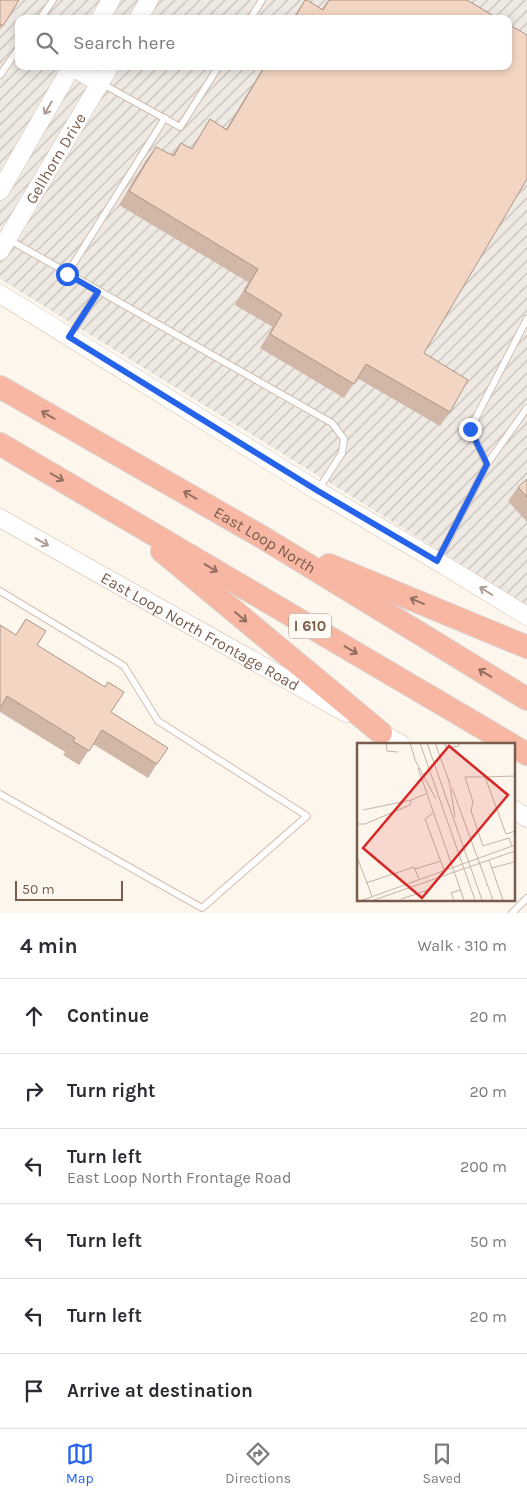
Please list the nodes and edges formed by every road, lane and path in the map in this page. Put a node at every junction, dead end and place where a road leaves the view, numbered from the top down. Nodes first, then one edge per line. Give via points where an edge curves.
1 (53, 0) edge
2 (111, 0) edge
3 (149, 0) edge
4 (262, 0) edge
5 (43, 15) edge
6 (102, 15) edge
7 (140, 15) edge
8 (253, 15) edge
9 (15, 54) edge
10 (70, 70) edge
11 (77, 70) edge
12 (108, 70) edge
13 (216, 70) edge
14 (0, 75) edge
15 (100, 83) junction
16 (164, 118) junction
17 (0, 190) edge
18 (4, 245) edge
19 (67, 274) junction
20 (98, 292) junction
21 (0, 294) edge
22 (527, 319) edge
23 (69, 337) junction
24 (0, 388) edge
25 (527, 408) edge
26 (0, 444) edge
27 (487, 464) junction
28 (318, 491) junction
29 (109, 507) junction
30 (0, 518) edge
31 (262, 537) junction
32 (437, 561) junction
33 (0, 591) edge
34 (527, 616) edge
35 (527, 647) edge
36 (527, 699) edge
37 (381, 733) junction
38 (399, 743) edge
39 (508, 743) edge
40 (514, 747) edge
41 (527, 754) edge
42 (0, 794) edge
43 (514, 811) edge
44 (527, 818) edge
45 (527, 898) edge
46 (202, 908) junction
47 (196, 913) edge
48 (512, 913) edge

1 - 5 lane
2 - 6 main road
3 - 7 main road
4 - 8 lane
9 - 14 lane
10 -> 17 main road, Gellhorn Drive
11 - 15 main road
12 - 15 main road, Gellhorn Drive
13 - 16 lane via 180,127
15 - 16 lane
15 - 18 main road, Gellhorn Drive
16 - 19 lane
18 - 19 lane
19 - 20 lane
20 - 23 lane
20 - 28 lane via 332,424 344,439 342,453
21 - 23 main road
22 - 27 lane via 470,429
23 - 28 main road
31 -> 24 highway, East Loop North
25 - 27 lane
26 -> 29 highway, I 610
27 - 32 lane
28 - 32 main road
29 -> 37 highway
29 -> 39 highway, I 610
30 -> 37 main road, East Loop North Frontage Road
35 -> 31 highway
36 -> 31 highway, East Loop North
34 -> 32 main road
33 - 46 lane via 124,666 158,722 308,816
37 - 38 main road, East Loop North Frontage Road
40 - 41 highway
42 - 46 lane
43 - 44 main road
45 - 48 lane
46 - 47 lane

